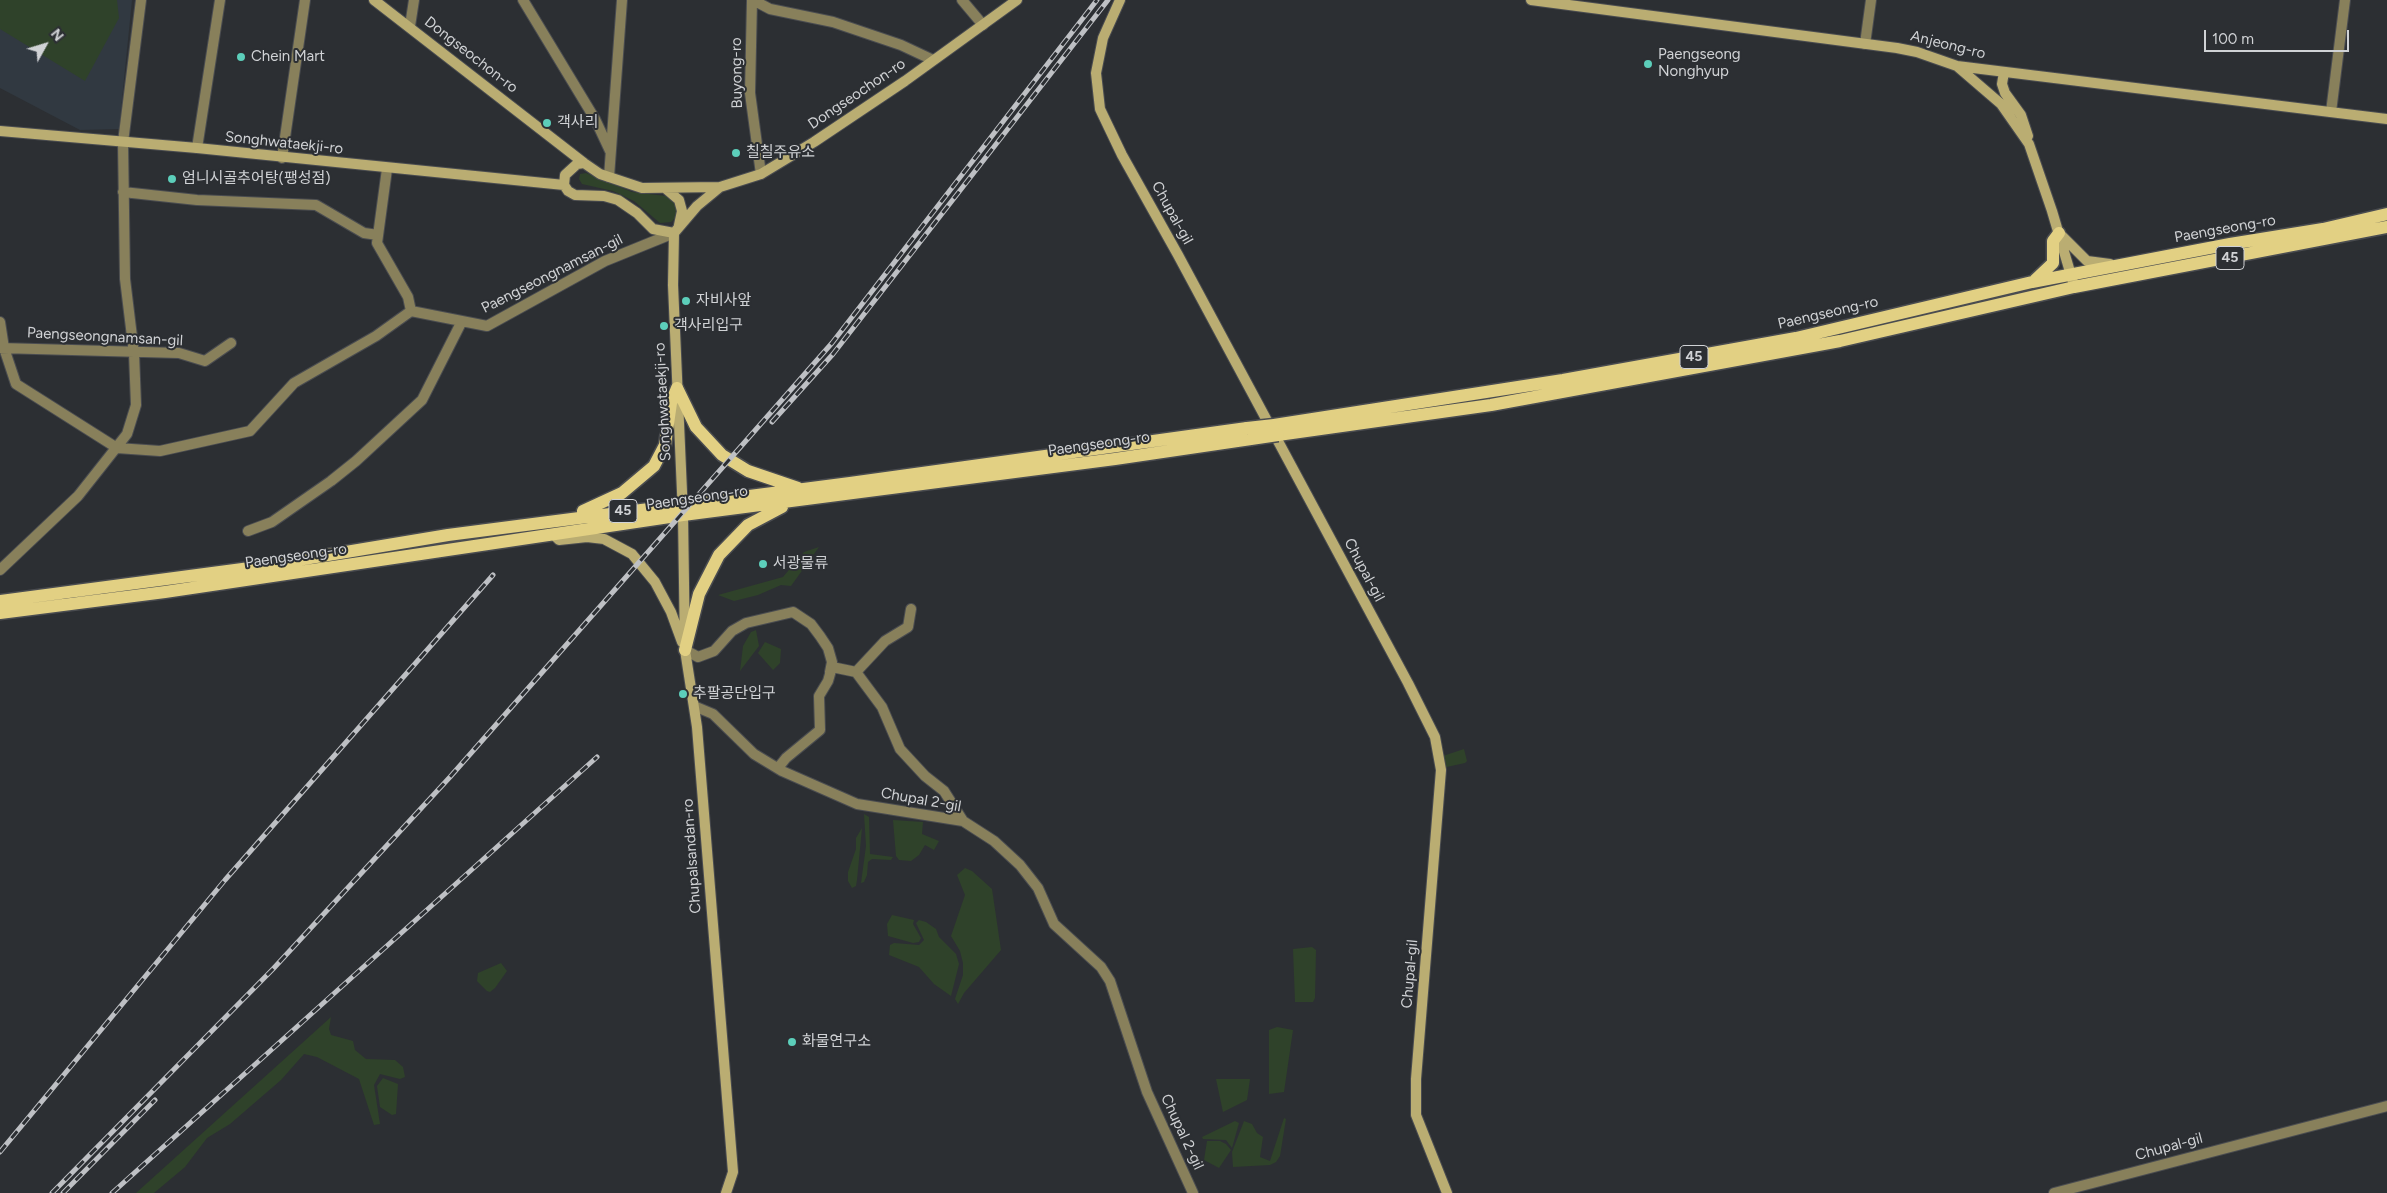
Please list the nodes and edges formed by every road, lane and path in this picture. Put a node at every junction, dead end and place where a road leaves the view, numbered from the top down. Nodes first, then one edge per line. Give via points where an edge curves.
1 (141, 0) edge
2 (220, 0) edge
3 (305, 0) edge
4 (374, 0) edge
5 (414, 0) edge
6 (523, 0) edge
7 (622, 0) edge
8 (753, 0) edge
9 (962, 0) edge
10 (1017, 0) edge
11 (1120, 0) edge
12 (1531, 0) edge
13 (1871, 0) edge
14 (2345, 0) edge
15 (983, 24) junction
16 (410, 26) junction
17 (1865, 44) junction
18 (933, 60) junction
19 (1957, 66) junction
20 (2004, 72) junction
21 (2331, 112) junction
22 (2387, 118) edge
23 (0, 131) edge
24 (123, 142) junction
25 (2029, 144) junction
26 (197, 148) junction
27 (610, 152) junction
28 (282, 158) junction
29 (584, 163) junction
30 (387, 169) junction
31 (761, 174) junction
32 (609, 177) junction
33 (564, 185) junction
34 (720, 187) junction
35 (665, 188) junction
36 (123, 192) junction
37 (2387, 214) edge
38 (2387, 228) edge
39 (674, 233) junction
40 (2059, 233) junction
41 (378, 236) junction
42 (2111, 266) junction
43 (2071, 274) junction
44 (2032, 282) junction
45 (2074, 287) junction
46 (411, 311) junction
47 (462, 321) junction
48 (0, 322) edge
49 (231, 343) dead end
50 (2, 348) edge
51 (134, 353) junction
52 (677, 388) junction
53 (1276, 430) junction
54 (1249, 433) junction
55 (117, 448) junction
56 (801, 489) junction
57 (796, 502) junction
58 (683, 509) junction
59 (545, 522) junction
60 (248, 531) dead end
61 (553, 534) junction
62 (0, 570) edge
63 (0, 601) edge
64 (911, 609) dead end
65 (0, 613) edge
66 (685, 650) junction
67 (830, 672) junction
68 (856, 672) junction
69 (694, 706) junction
70 (778, 768) junction
71 (963, 821) junction
72 (2387, 1106) edge
73 (726, 1193) edge
74 (1193, 1193) edge
75 (1447, 1193) edge
76 (2054, 1193) edge

1 - 24 street
2 - 26 street
3 - 28 street
4 - 16 street, Dongseochon-ro
5 - 16 street
6 - 27 street via 595,119
7 - 27 street
8 - 18 street via 770,9 833,22
8 - 31 street, Buyong-ro via 750,93
9 - 15 street
10 - 15 street, Dongseochon-ro
11 - 75 street, Chupal-gil via 1103,38 1096,73 1100,109 1435,737 1441,770 1416,1079 1416,1115
12 - 17 street, Anjeong-ro
13 - 17 street
14 - 21 street
15 - 18 street, Dongseochon-ro
16 - 29 street, Dongseochon-ro
17 - 19 street, Anjeong-ro via 1917,52
18 - 31 street, Dongseochon-ro via 814,142
19 - 20 street, Anjeong-ro
19 - 25 street via 2001,104
20 - 21 street, Anjeong-ro
20 - 25 street via 2002,84 2005,93 2021,115
21 - 22 street, Anjeong-ro
23 - 24 street, Songhwataekji-ro
24 - 26 street, Songhwataekji-ro
24 - 36 street
25 - 40 street
26 - 28 street, Songhwataekji-ro
27 - 32 street
28 - 30 street, Songhwataekji-ro
29 - 32 street, Dongseochon-ro
29 - 33 street via 565,175
30 - 33 street, Songhwataekji-ro
30 - 41 street
31 - 34 street, Dongseochon-ro
32 - 35 street, Dongseochon-ro via 642,188
33 - 39 street, Songhwataekji-ro via 575,195 618,200 654,229
34 - 35 street, Dongseochon-ro
34 - 39 street via 697,206
35 - 39 street via 679,200 682,211
36 - 41 street via 197,200 316,205 364,233
36 - 51 street via 125,279
37 - 42 main road, Paengseong-ro / 45 via 2323,229
38 - 45 main road, Paengseong-ro / 45
39 - 47 street, Paengseongnamsan-gil via 605,261 487,326
39 - 52 street, Songhwataekji-ro
40 - 42 street via 2087,261 2109,262
40 - 43 street
40 - 44 main road via 2053,241 2053,263
41 - 46 street via 377,242 408,296
42 - 43 main road, Paengseong-ro / 45
43 - 44 main road, Paengseong-ro / 45
43 - 45 street
44 - 53 main road, Paengseong-ro / 45 via 1786,340
45 - 53 main road, Paengseong-ro / 45 via 1840,341 1491,404
46 - 47 street, Paengseongnamsan-gil
46 - 55 street via 376,336 294,383 250,430 160,452
47 - 60 street via 422,400 356,462 323,487 272,522
48 - 50 street
49 - 51 street, Paengseongnamsan-gil via 205,361 179,353
50 - 51 street, Paengseongnamsan-gil
50 - 55 street via 16,384
51 - 55 street via 136,405 127,434
52 - 56 main road via 696,426 722,455 748,471
52 - 58 street, Songhwataekji-ro
52 - 59 main road via 671,403 665,445 648,472 622,493 600,505
53 - 54 main road, 45, bridge
54 - 56 main road, Paengseong-ro / 45
54 - 57 main road, Paengseong-ro / 45
55 - 62 street via 78,496
56 - 58 main road, Paengseong-ro / 45
57 - 58 main road, Paengseong-ro / 45
57 - 66 main road via 748,526 719,555 699,594
58 - 59 main road, Paengseong-ro / 45
58 - 61 main road, Paengseong-ro / 45
58 - 66 street, Chupalsandan-ro
59 - 63 main road, Paengseong-ro / 45 via 250,568
61 - 65 main road, Paengseong-ro / 45
61 - 66 street via 559,540 604,539 632,554 655,582 671,612
64 - 68 street via 908,627 885,641
66 - 67 street via 698,658 714,651 732,631 746,623 793,612 811,624 828,648 832,662
66 - 69 street, Chupalsandan-ro
67 - 68 street via 832,667
67 - 70 street via 819,696 820,730 799,745
68 - 71 street via 882,707 900,749 944,791
69 - 70 street, Chupal 2-gil via 713,714 754,754
69 - 73 street, Chupalsandan-ro via 733,1172
70 - 71 street, Chupal 2-gil via 857,804
71 - 74 street, Chupal 2-gil via 994,841 1020,865 1038,888 1054,924 1102,967 1110,981 1146,1092
72 - 76 street, Chupal-gil

